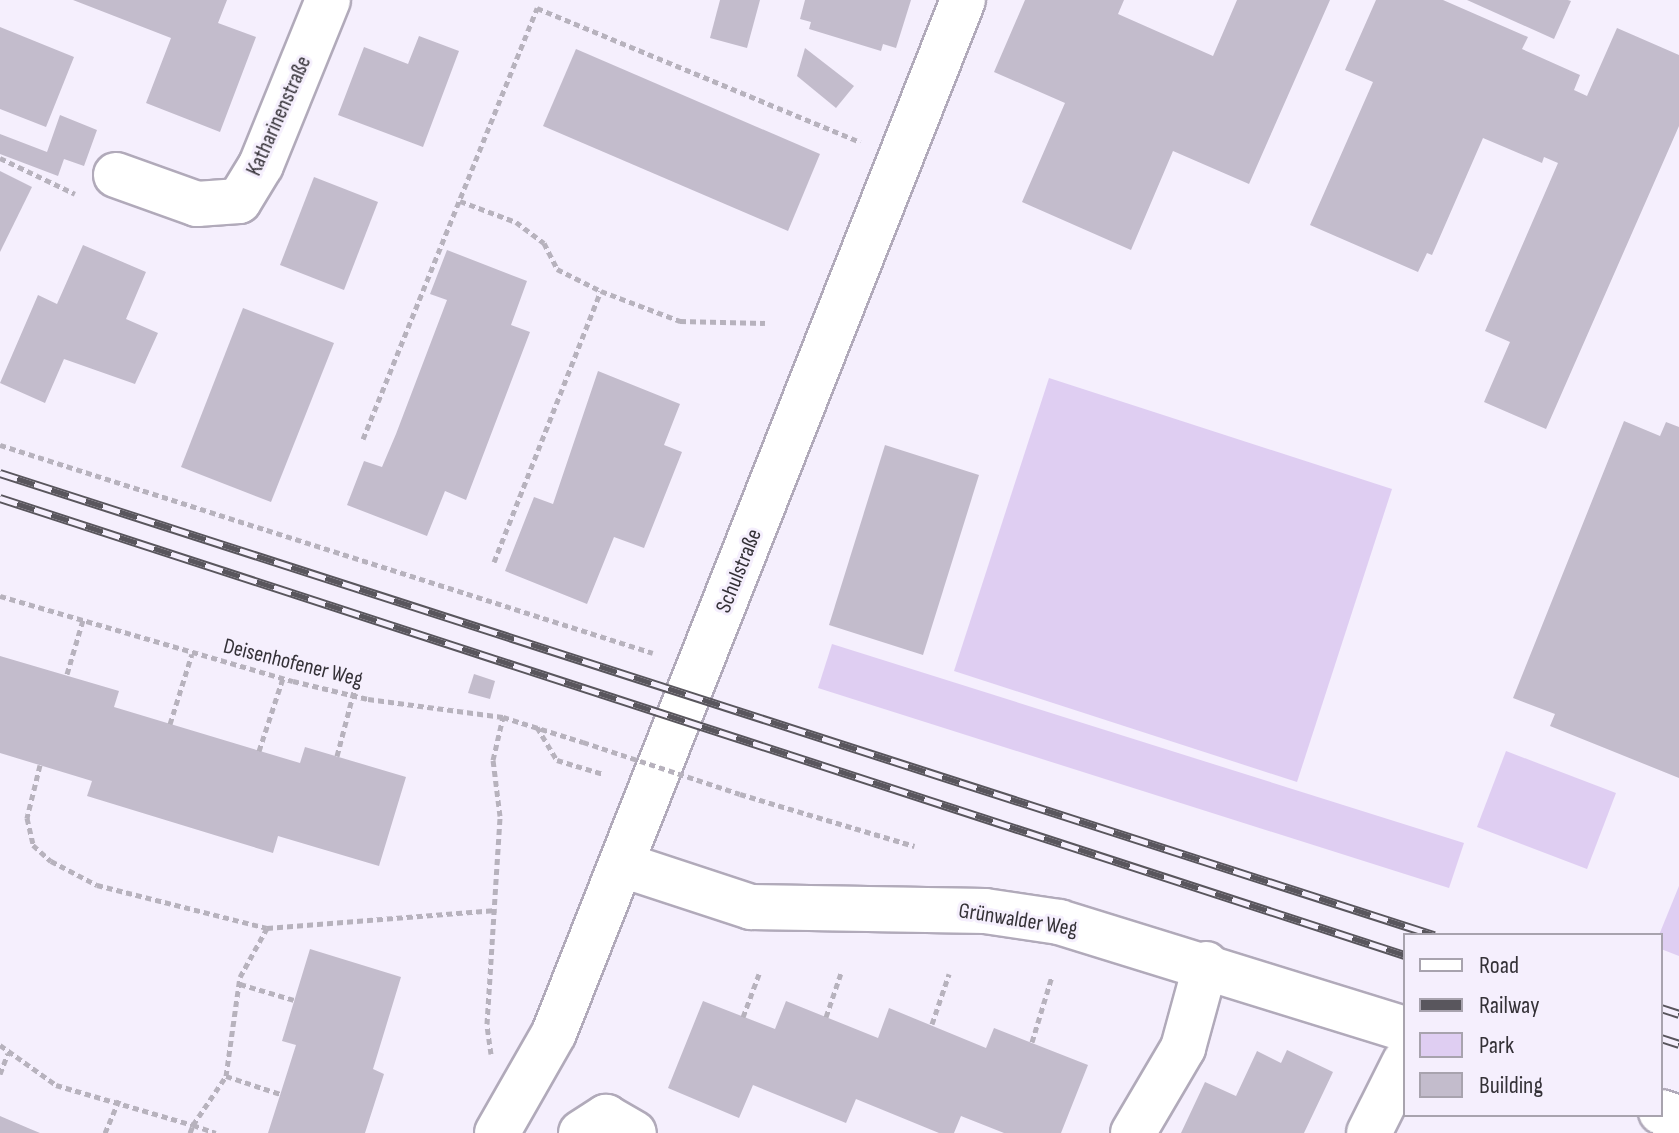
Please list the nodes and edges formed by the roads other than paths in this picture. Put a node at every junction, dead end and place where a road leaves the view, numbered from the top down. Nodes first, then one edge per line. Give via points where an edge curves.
1 (328, 0) edge
2 (963, 0) edge
3 (116, 175) road end
4 (623, 865) junction
5 (1206, 964) junction
6 (1403, 1028) edge
7 (1403, 1065) edge
8 (497, 1133) edge
9 (581, 1133) edge
10 (634, 1133) edge
11 (1133, 1133) edge
12 (1369, 1133) edge

1 - 3 street, Katharinenstraße via 261,165 239,201 197,204
2 - 4 street, Schulstraße
4 - 5 street, Grünwalder Weg via 751,907 985,911 1059,922
4 - 8 street, Schulstraße via 554,1033
5 - 6 street, Grünwalder Weg
5 - 11 street via 1183,1048
7 - 12 street
9 - 10 street via 606,1117

